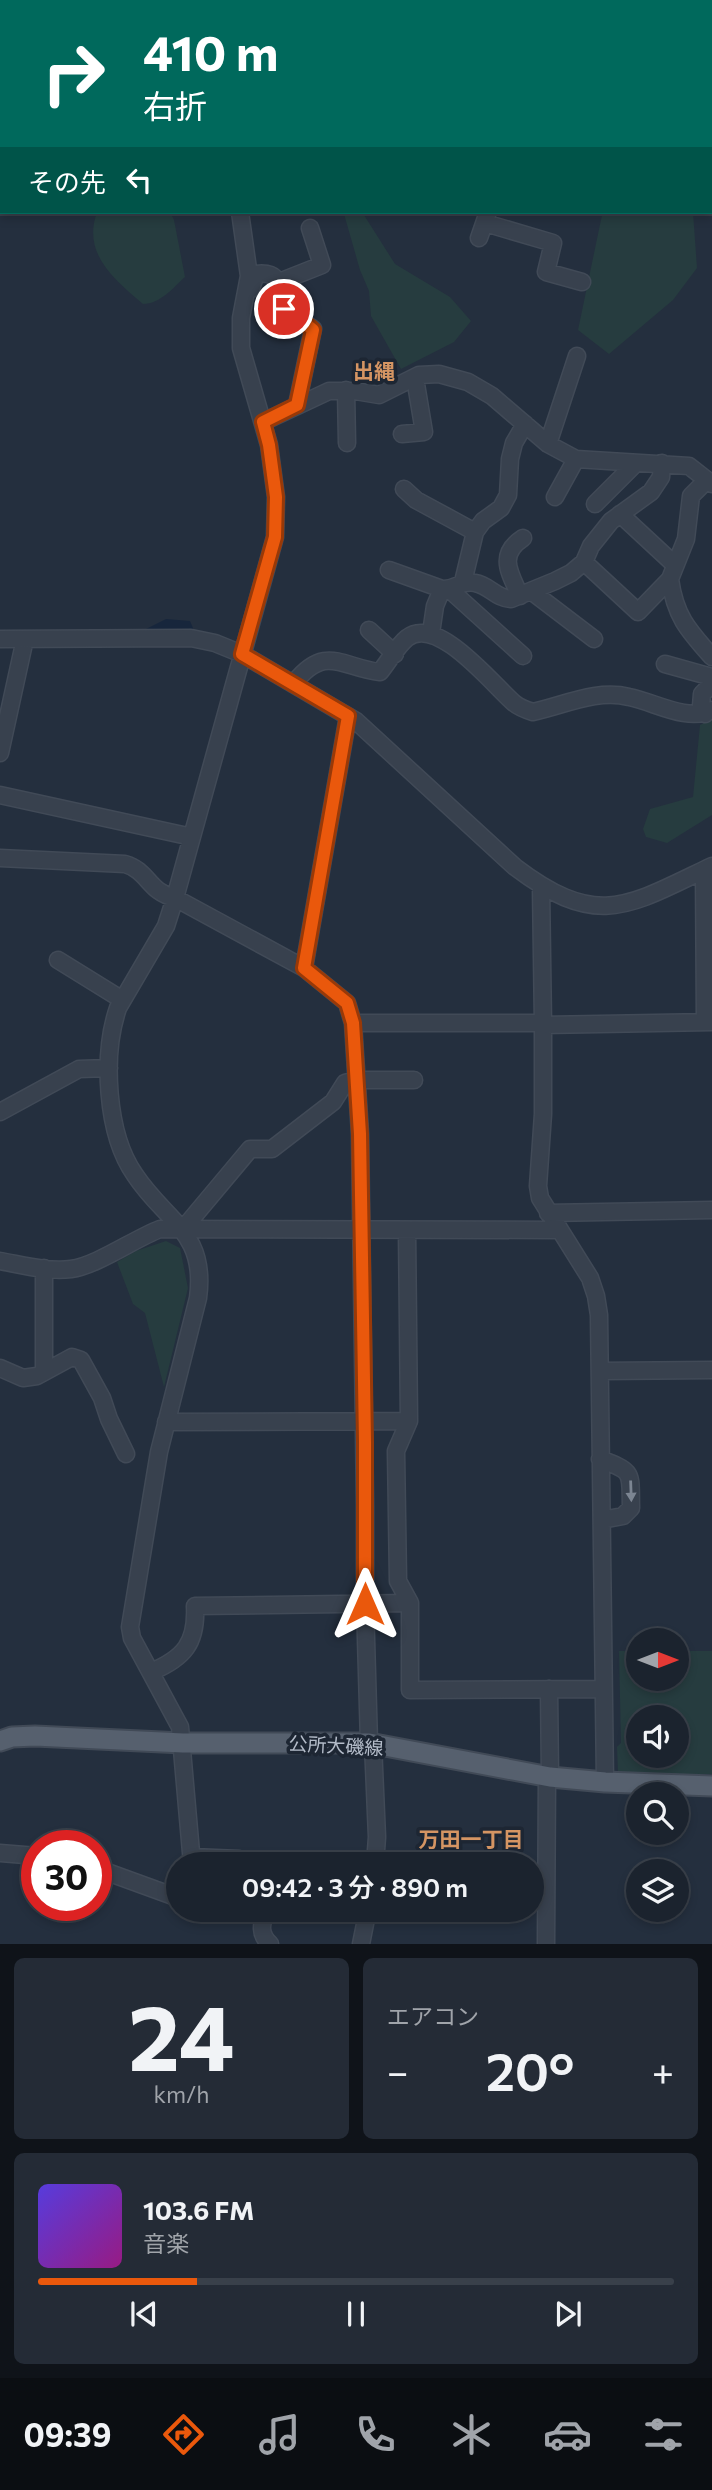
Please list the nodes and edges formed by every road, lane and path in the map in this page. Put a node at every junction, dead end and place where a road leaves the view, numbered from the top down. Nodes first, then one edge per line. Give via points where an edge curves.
1 (240, 214) edge
2 (484, 224) edge
3 (310, 228) dead end
4 (279, 282) junction
5 (582, 282) dead end
6 (246, 292) junction
7 (577, 356) dead end
8 (415, 379) junction
9 (346, 390) junction
10 (297, 405) junction
11 (263, 422) junction
12 (525, 424) junction
13 (402, 434) dead end
14 (347, 443) dead end
15 (548, 444) junction
16 (576, 460) junction
17 (636, 463) junction
18 (662, 463) junction
19 (709, 482) edge
20 (404, 489) dead end
21 (555, 497) dead end
22 (595, 504) dead end
23 (620, 514) junction
24 (475, 532) junction
25 (523, 538) dead end
26 (584, 562) junction
27 (389, 570) dead end
28 (672, 572) junction
29 (452, 587) junction
30 (526, 593) junction
31 (369, 630) dead end
32 (431, 633) junction
33 (0, 639) edge
34 (25, 639) junction
35 (594, 639) dead end
36 (242, 654) junction
37 (395, 654) junction
38 (523, 656) dead end
39 (712, 657) edge
40 (665, 664) dead end
41 (712, 677) edge
42 (294, 683) junction
43 (712, 684) edge
44 (708, 712) edge
45 (348, 716) junction
46 (3, 720) edge
47 (0, 753) edge
48 (0, 795) edge
49 (192, 837) junction
50 (0, 858) edge
51 (708, 868) edge
52 (541, 887) junction
53 (175, 898) junction
54 (58, 960) dead end
55 (304, 968) junction
56 (121, 999) junction
57 (709, 1022) edge
58 (353, 1023) junction
59 (543, 1024) junction
60 (109, 1068) junction
61 (356, 1080) junction
62 (414, 1080) dead end
63 (0, 1112) edge
64 (712, 1210) edge
65 (548, 1213) junction
66 (183, 1229) junction
67 (361, 1230) junction
68 (407, 1230) junction
69 (560, 1230) junction
70 (0, 1261) edge
71 (44, 1268) junction
72 (0, 1368) edge
73 (712, 1370) edge
74 (600, 1371) junction
75 (44, 1372) junction
76 (365, 1421) junction
77 (409, 1421) junction
78 (166, 1422) junction
79 (126, 1454) dead end
80 (600, 1460) junction
81 (602, 1520) junction
82 (410, 1603) junction
83 (365, 1604) junction
84 (151, 1672) junction
85 (549, 1689) junction
86 (603, 1689) junction
87 (0, 1741) edge
88 (183, 1743) junction
89 (371, 1743) junction
90 (549, 1776) junction
91 (605, 1782) junction
92 (712, 1786) edge
93 (191, 1852) edge
94 (376, 1852) edge
95 (0, 1853) edge
96 (21, 1855) edge
97 (112, 1874) edge
98 (166, 1893) edge
99 (262, 1922) edge
100 (365, 1922) edge
101 (270, 1944) edge
102 (361, 1944) edge
103 (546, 1944) edge

1 - 6 street via 249,276
2 - 5 street via 553,243 546,272
3 - 4 street via 322,265
4 - 6 street via 264,273 256,274
4 - 10 street via 284,309 313,330
6 - 11 street via 241,348
7 - 15 street
8 - 9 street via 379,395
8 - 12 street via 439,374 468,382
8 - 13 street via 424,432
9 - 10 street via 330,391
9 - 14 street
10 - 11 street
11 - 36 street via 276,497 275,537
12 - 15 street
12 - 24 street via 510,459 508,495
15 - 16 street
16 - 17 street
16 - 21 street
17 - 18 street
17 - 22 street
18 - 19 street via 690,466
18 - 23 street via 661,477 651,492
19 - 28 street via 691,496 686,539
20 - 24 street
23 - 26 street via 591,546
23 - 28 street
24 - 29 street
25 - 30 street via 513,545 507,559 510,573
26 - 28 street via 638,612
26 - 30 street via 571,573
27 - 29 street
28 - 39 street via 673,601 681,620
29 - 30 street via 483,584 503,599
29 - 32 street via 435,606
29 - 38 street
30 - 35 street
31 - 37 street
32 - 37 street via 420,631 406,638
32 - 44 street via 523,709 533,712 601,694 627,696 694,715
33 - 34 street
34 - 36 street via 191,638
34 - 46 street
36 - 42 street
36 - 49 street
37 - 42 street via 380,672 345,661 321,661
40 - 41 street
42 - 45 street
43 - 44 street via 702,694 701,706
45 - 52 street
45 - 55 street
46 - 47 street
48 - 49 street
49 - 53 street
50 - 53 street via 125,864 163,895
51 - 52 street via 622,906 572,901
51 - 57 street
52 - 59 street
53 - 55 street
53 - 56 street via 166,926
54 - 56 street
55 - 58 street via 347,1003
56 - 60 street via 113,1022
57 - 59 street
58 - 59 street
58 - 61 street
59 - 65 street via 538,1186
60 - 63 street via 79,1069
60 - 66 street via 111,1107 127,1161
61 - 62 street
61 - 66 street via 345,1083 333,1102 272,1149 250,1149
61 - 67 street
64 - 65 street
65 - 69 street
66 - 67 street
66 - 71 street via 160,1229 73,1269
66 - 78 street via 200,1265 201,1279
67 - 68 street
67 - 76 street
68 - 69 street
68 - 77 street
69 - 74 street via 596,1296
70 - 71 street
71 - 75 street
72 - 75 street via 23,1378
73 - 74 street
74 - 80 street
75 - 79 street via 72,1357 81,1360
76 - 77 street
76 - 78 street
76 - 83 street
77 - 82 street via 396,1451 398,1581
78 - 84 street via 130,1626
80 - 81 street
80 -> 81 street via 625,1468 630,1475 631,1508 623,1516
81 - 86 street
82 - 83 street
82 - 85 street via 410,1690
83 - 84 street via 195,1606 190,1643 181,1656
83 - 89 street
84 - 88 street via 176,1717
85 - 86 street
85 - 90 street
86 - 91 street
87 - 88 main road, 公所大磯線 via 35,1737
88 - 89 main road, 公所大磯線
88 - 93 street
89 - 90 main road, 公所大磯線
89 - 94 street
90 - 91 main road, 公所大磯線
90 - 103 street
91 - 92 main road, 公所大磯線
95 - 96 street
97 - 98 street
99 - 101 street via 264,1938
100 - 102 street

